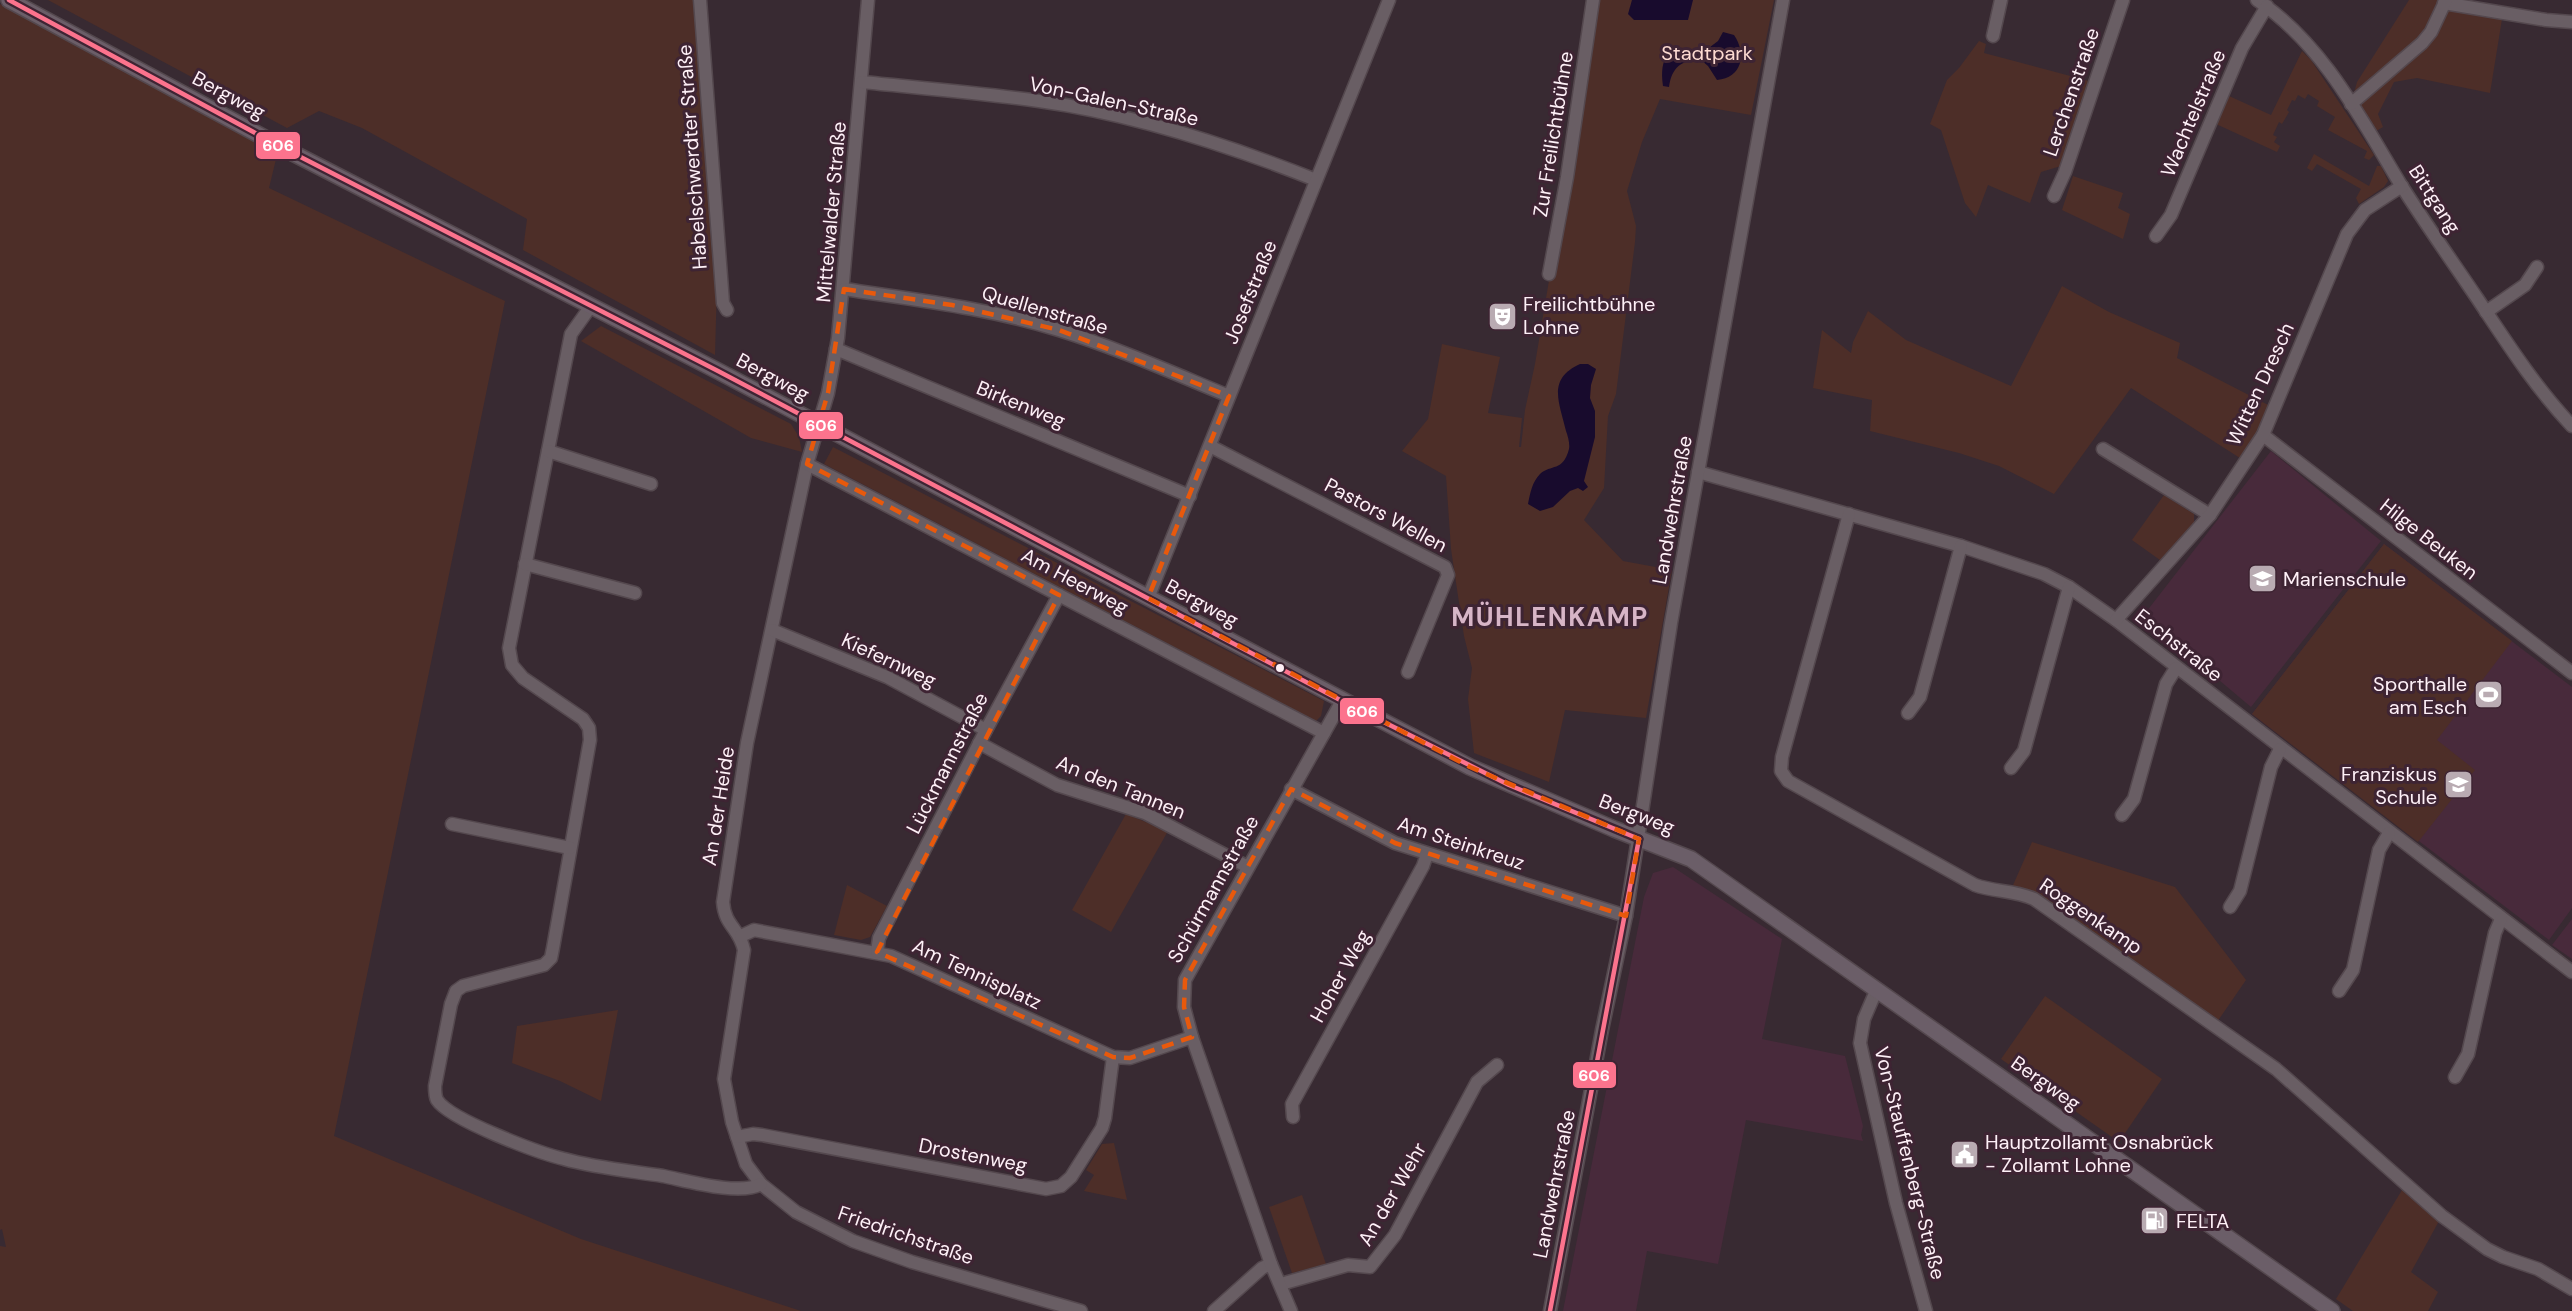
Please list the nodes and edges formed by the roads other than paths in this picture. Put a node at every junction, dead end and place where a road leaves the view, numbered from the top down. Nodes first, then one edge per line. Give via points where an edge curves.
1 (9, 0) edge
2 (700, 0) edge
3 (868, 0) edge
4 (1389, 0) edge
5 (1593, 0) edge
6 (1783, 0) edge
7 (2001, 0) edge
8 (2123, 0) edge
9 (2445, 2) edge
10 (2262, 3) edge
11 (2572, 22) edge
12 (1993, 36) dead end
13 (862, 82) junction
14 (2351, 104) junction
15 (1316, 180) junction
16 (2402, 186) junction
17 (2054, 196) dead end
18 (2156, 236) dead end
19 (2537, 267) dead end
20 (1549, 274) dead end
21 (844, 289) junction
22 (591, 306) junction
23 (727, 310) dead end
24 (2486, 312) junction
25 (836, 349) junction
26 (1229, 396) junction
27 (820, 426) junction
28 (2572, 426) edge
29 (2263, 435) junction
30 (1210, 446) junction
31 (2103, 449) dead end
32 (548, 452) junction
33 (807, 464) junction
34 (1698, 472) junction
35 (651, 484) dead end
36 (1190, 496) junction
37 (1849, 514) junction
38 (2210, 515) junction
39 (1961, 546) junction
40 (525, 564) junction
41 (2069, 587) junction
42 (635, 593) dead end
43 (1059, 595) junction
44 (1148, 598) junction
45 (2116, 621) junction
46 (772, 630) junction
47 (2176, 668) junction
48 (1408, 672) dead end
49 (2572, 673) edge
50 (1342, 700) junction
51 (1908, 713) dead end
52 (986, 730) junction
53 (1324, 733) junction
54 (980, 743) junction
55 (2280, 749) junction
56 (2011, 768) dead end
57 (1291, 789) junction
58 (2122, 815) dead end
59 (452, 824) dead end
60 (2389, 833) junction
61 (1639, 838) junction
62 (570, 848) junction
63 (1427, 854) junction
64 (1248, 867) junction
65 (2230, 907) dead end
66 (1626, 916) junction
67 (2501, 919) junction
68 (741, 936) junction
69 (877, 952) junction
70 (2572, 972) edge
71 (1876, 991) junction
72 (2339, 991) dead end
73 (1192, 1037) junction
74 (1113, 1057) junction
75 (1497, 1065) dead end
76 (2455, 1077) dead end
77 (1293, 1117) dead end
78 (737, 1137) junction
79 (761, 1184) junction
80 (1271, 1264) junction
81 (1281, 1284) junction
82 (2572, 1288) edge
83 (1081, 1311) edge
84 (1214, 1311) edge
85 (1291, 1311) edge
86 (1550, 1311) edge
87 (1926, 1311) edge
88 (2332, 1311) edge

1 - 22 main road, Bergweg via 285,149
2 - 23 street, Habelschwerdter Straße via 723,303
3 - 13 street, Mittelwalder Straße
4 - 15 street, Josefstraße
5 - 20 street, Zur Freilichtbühne
6 - 34 street, Landwehrstraße
7 - 12 street
8 - 17 street, Lerchenstraße
9 - 11 street
9 - 14 street via 2422,44
10 - 14 street, Bittgang via 2314,52
10 - 18 street, Wachtelstraße via 2171,215
13 - 15 street, Von-Galen-Straße via 1041,102 1098,113 1239,150
13 - 21 street, Mittelwalder Straße
14 - 16 street, Bittgang
15 - 26 street, Josefstraße
16 - 24 street, Bittgang
16 - 29 street, Witten Dresch via 2365,210 2347,234
19 - 24 street via 2525,285
21 - 25 street, Mittelwalder Straße
21 - 26 street, Quellenstraße via 952,305 1059,330
22 - 27 main road, Bergweg
22 - 32 street via 571,334
24 - 28 street, Bittgang via 2530,378
25 - 27 street, Mittelwalder Straße
25 - 36 street, Birkenweg
26 - 30 street, Josefstraße
27 - 33 street, An der Heide
27 - 44 main road, Bergweg
29 - 38 street, Witten Dresch
29 - 49 street, Hilge Beuken
30 - 36 street, Josefstraße
30 - 48 street, Pastors Wellen via 1445,567 1448,575
31 - 38 street
32 - 35 street
32 - 40 street
33 - 43 street, Am Heerweg
33 - 46 street, An der Heide
34 - 37 street, Eschstraße
34 - 61 street, Landwehrstraße
36 - 44 street, Josefstraße
37 - 39 street, Eschstraße
37 - 82 street, Roggenkamp via 1782,757 1781,771 1788,781 1975,885 2034,899 2276,1069 2442,1216 2487,1249 2538,1269
38 - 45 street, Witten Dresch
39 - 41 street, Eschstraße via 2044,574
39 - 51 street via 1920,697
40 - 42 street
40 - 62 street via 509,648 512,664 523,678 583,720 589,729
41 - 45 street, Eschstraße
41 - 56 street via 2024,751
43 - 52 street, Lückmannstraße
43 - 53 street, Am Heerweg
44 - 50 main road, Bergweg
45 - 47 street, Eschstraße
46 - 52 street, Kiefernweg via 887,677
46 - 68 street, An der Heide via 747,743 723,902 724,916
47 - 55 street, Eschstraße
47 - 58 street via 2166,684 2134,799
50 - 53 street, Schürmannstraße
50 - 61 main road, Bergweg via 1501,781
52 - 54 street, Lückmannstraße
53 - 57 street, Schürmannstraße
54 - 64 street, An den Tannen via 1057,785 1145,813
54 - 69 street, Lückmannstraße via 879,938
55 - 60 street, Eschstraße
55 - 65 street via 2271,767 2240,891
57 - 63 street, Am Steinkreuz via 1384,839
57 - 64 street, Schürmannstraße
59 - 62 street
60 - 67 street, Eschstraße
60 - 72 street via 2379,850 2353,970
61 - 66 street, Landwehrstraße
61 - 71 main road, Bergweg via 1706,868
62 - 79 street via 551,958 544,965 456,991 435,1086 436,1098 476,1124 542,1152 587,1164 720,1187 752,1189
63 - 66 street, Am Steinkreuz
63 - 77 street, Hoher Weg via 1292,1104
64 - 73 street, Schürmannstraße via 1185,980 1184,1007
66 - 86 street, Landwehrstraße
67 - 70 street, Eschstraße
67 - 76 street via 2468,1054
68 - 69 street, Am Tennisplatz via 754,930
68 - 78 street via 744,950 724,1079
69 - 74 street, Am Tennisplatz
71 - 87 street, Von-Stauffenberg-Straße via 1864,1019 1860,1043 1896,1203
71 - 88 main road, Bergweg
73 - 74 street via 1130,1058
73 - 80 street, Schürmannstraße
74 - 78 street, Drostenweg via 1102,1128 1061,1186 1046,1189 753,1134
75 - 81 street, An der Wehr via 1477,1082 1395,1235 1370,1267 1348,1265
78 - 79 street via 746,1164
79 - 83 street, Friedrichstraße via 796,1212 853,1241
80 - 81 street, Schürmannstraße
80 - 84 street
81 - 85 street, Schürmannstraße

